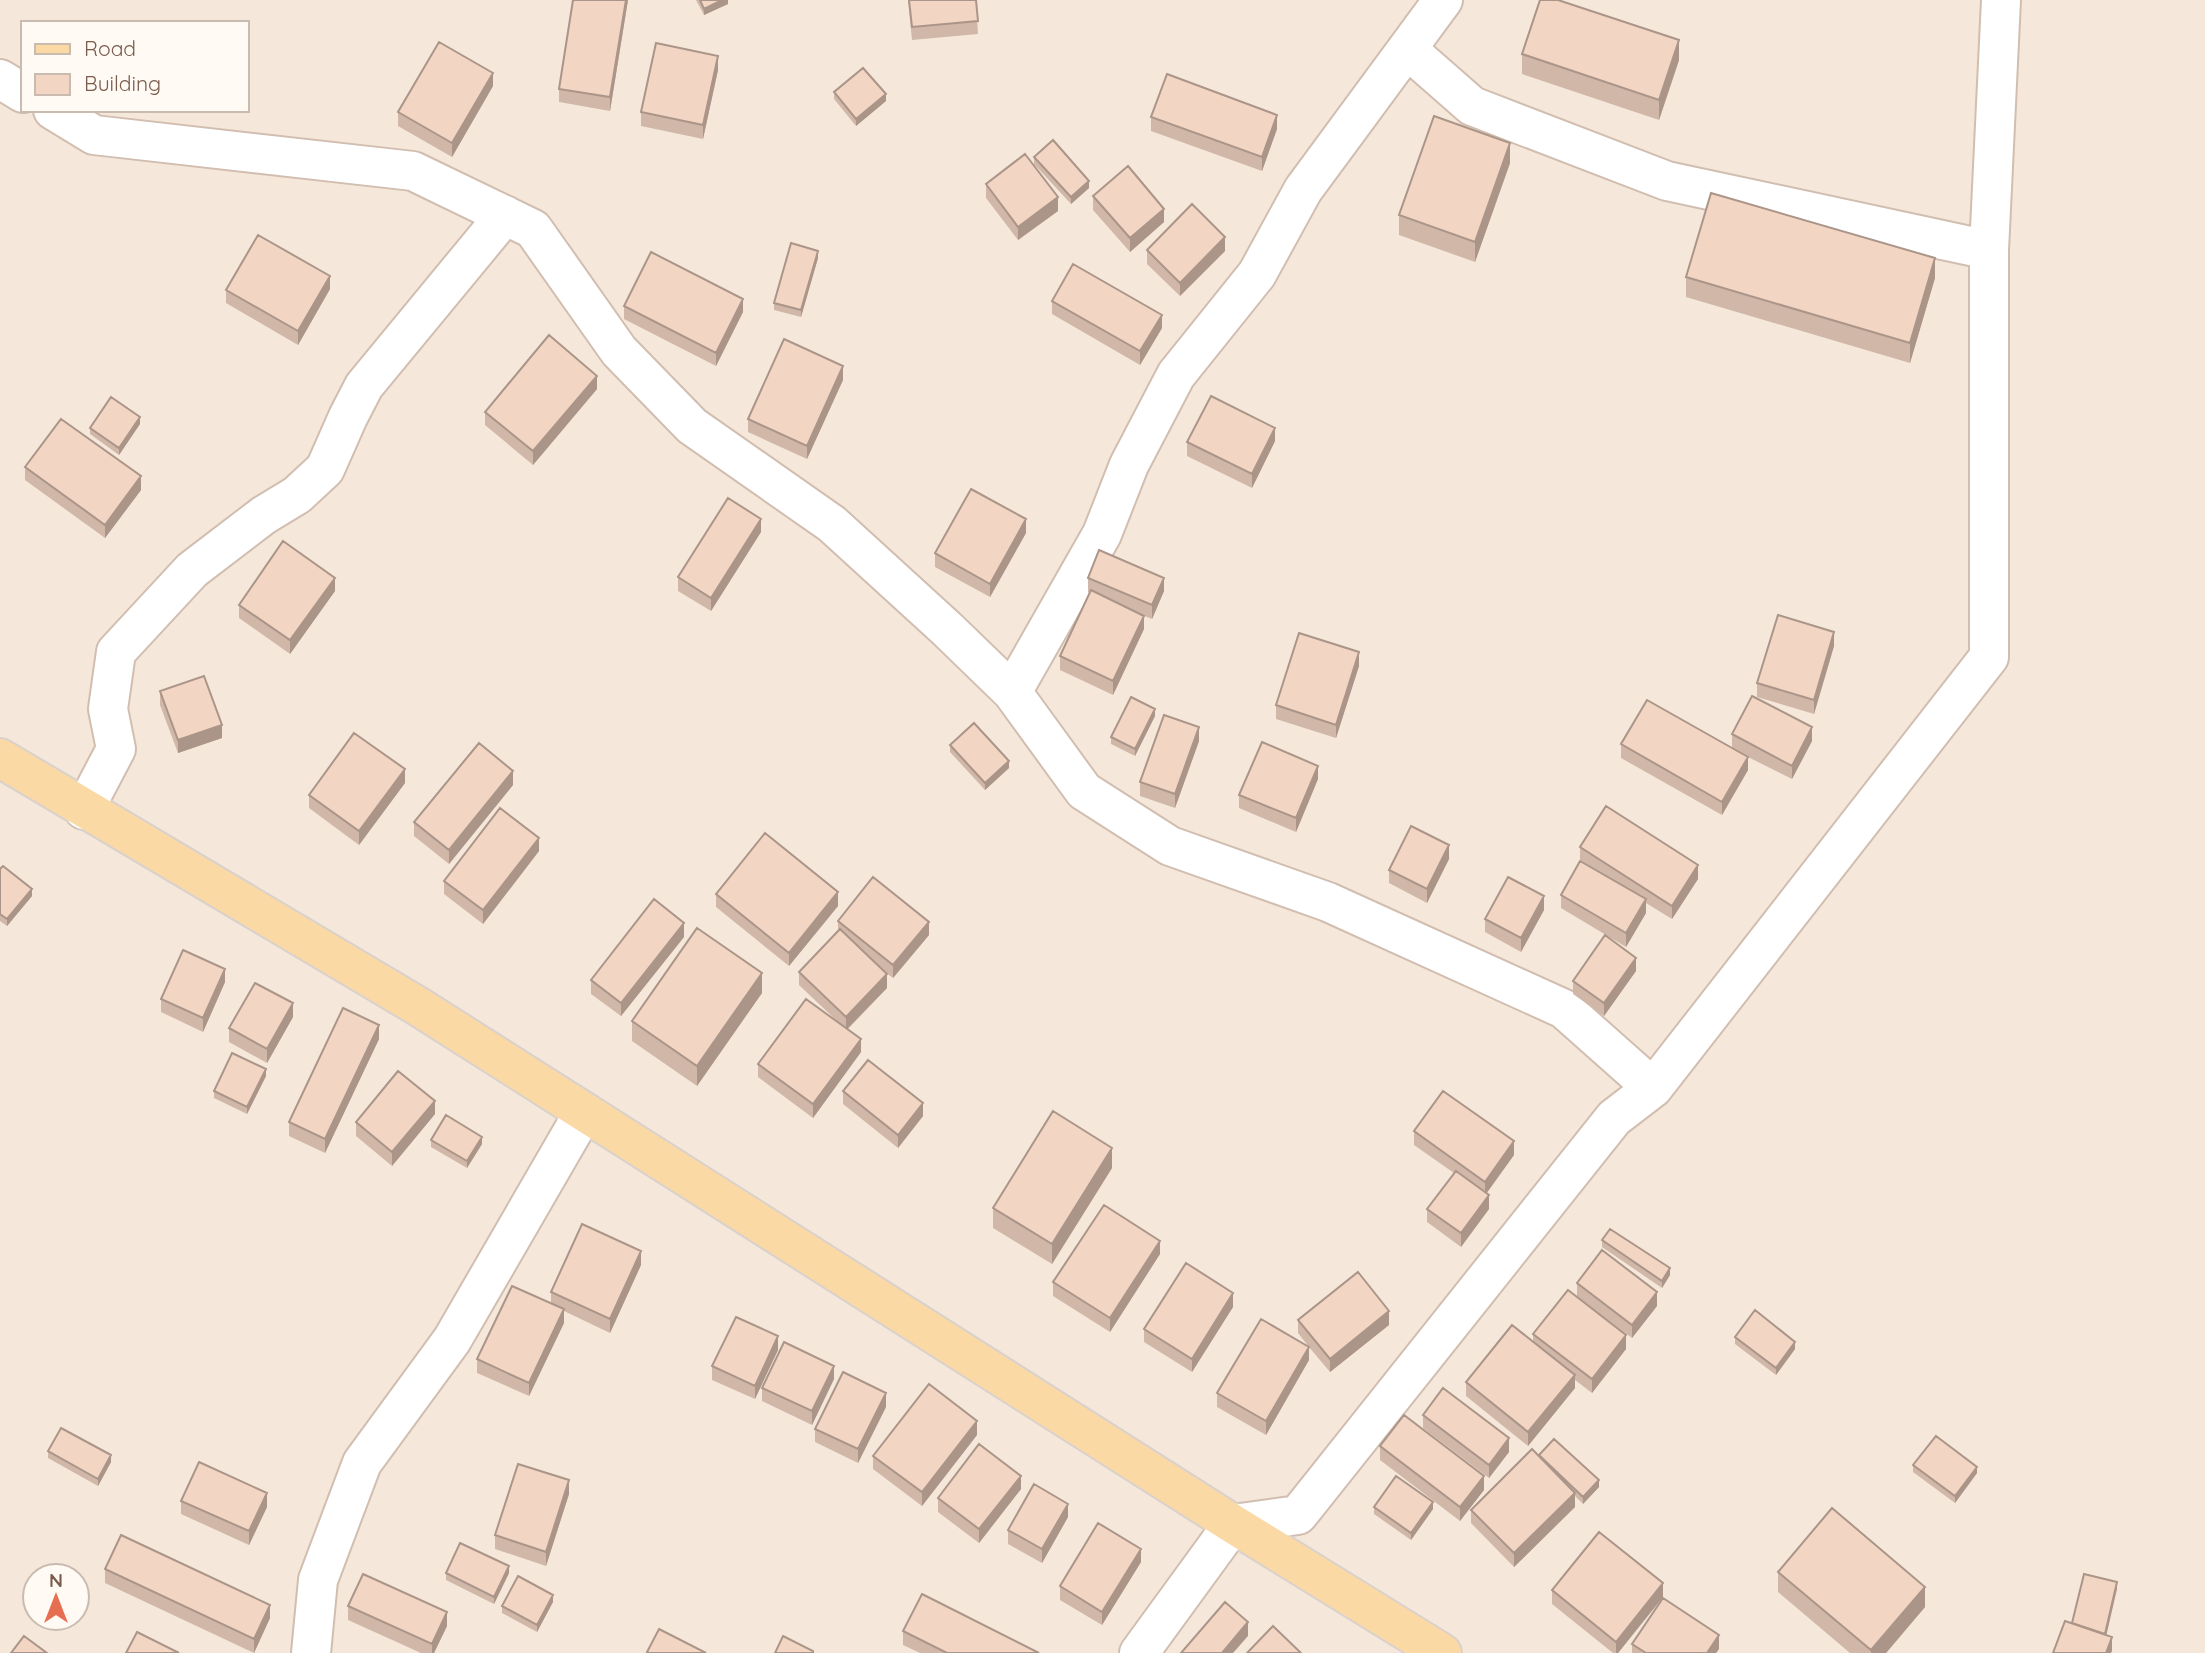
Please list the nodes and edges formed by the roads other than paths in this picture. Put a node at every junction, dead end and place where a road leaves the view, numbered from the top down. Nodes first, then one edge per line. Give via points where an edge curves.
1 (1443, 0) edge
2 (2001, 0) edge
3 (1407, 49) junction
4 (0, 79) edge
5 (21, 92) edge
6 (56, 112) edge
7 (505, 215) junction
8 (1989, 250) junction
9 (1012, 692) junction
10 (0, 758) edge
11 (84, 810) junction
12 (1653, 1088) junction
13 (584, 1112) junction
14 (1233, 1524) junction
15 (311, 1653) edge
16 (1139, 1653) edge
17 (1442, 1653) edge

1 - 3 street
2 - 8 street
3 - 8 street via 1472,106 1667,181
3 - 9 street via 1303,190 1257,274 1176,375 1129,465 1102,534
4 - 5 street
6 - 7 street via 94,135 413,171
7 - 9 street via 533,229 619,351 692,426 832,524
7 - 11 street via 364,386 325,469 297,495 191,570 116,652 108,709 116,749
8 - 12 street via 1989,657
9 - 12 street via 1084,791 1170,846 1328,902 1564,1009
10 - 11 main road
11 - 13 main road via 416,1005
12 - 14 street via 1614,1118 1298,1515
13 - 14 main road
13 - 15 street via 452,1340 362,1463 318,1580
14 - 16 street
14 - 17 main road

